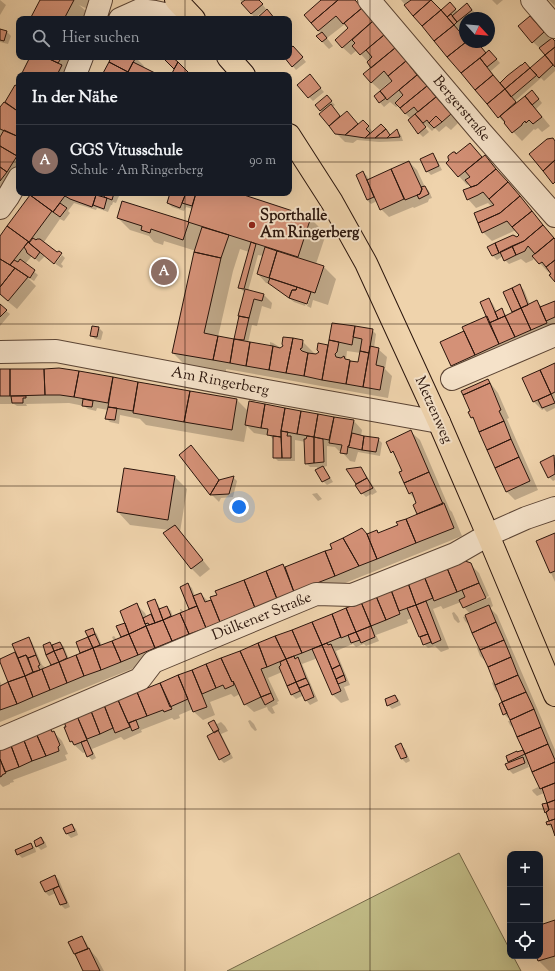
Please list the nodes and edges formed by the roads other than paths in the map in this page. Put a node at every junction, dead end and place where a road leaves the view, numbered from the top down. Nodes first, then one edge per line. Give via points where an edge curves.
1 (101, 0) edge
2 (176, 0) edge
3 (369, 0) edge
4 (532, 0) edge
5 (95, 16) edge
6 (127, 16) edge
7 (174, 16) edge
8 (191, 16) edge
9 (555, 28) edge
10 (231, 60) edge
11 (241, 72) edge
12 (292, 140) edge
13 (16, 183) edge
14 (0, 208) edge
15 (555, 216) edge
16 (555, 335) edge
17 (0, 352) edge
18 (452, 379) dead end
19 (439, 422) junction
20 (555, 508) edge
21 (488, 535) junction
22 (555, 695) edge
23 (0, 739) edge

1 - 5 street
2 - 8 main road
3 - 15 street, Bergerstraße
4 - 9 street
6 - 7 street via 140,10
10 - 11 main road
12 - 19 main road, Metzenweg via 332,202 366,263
13 - 14 street
16 - 18 street
17 - 19 street, Am Ringerberg via 56,351
19 - 21 main road, Metzenweg
20 - 21 street, Dülkener Straße
21 - 22 main road, Metzenweg
21 - 23 street, Dülkener Straße via 456,554 352,595 316,594 153,662 140,679

